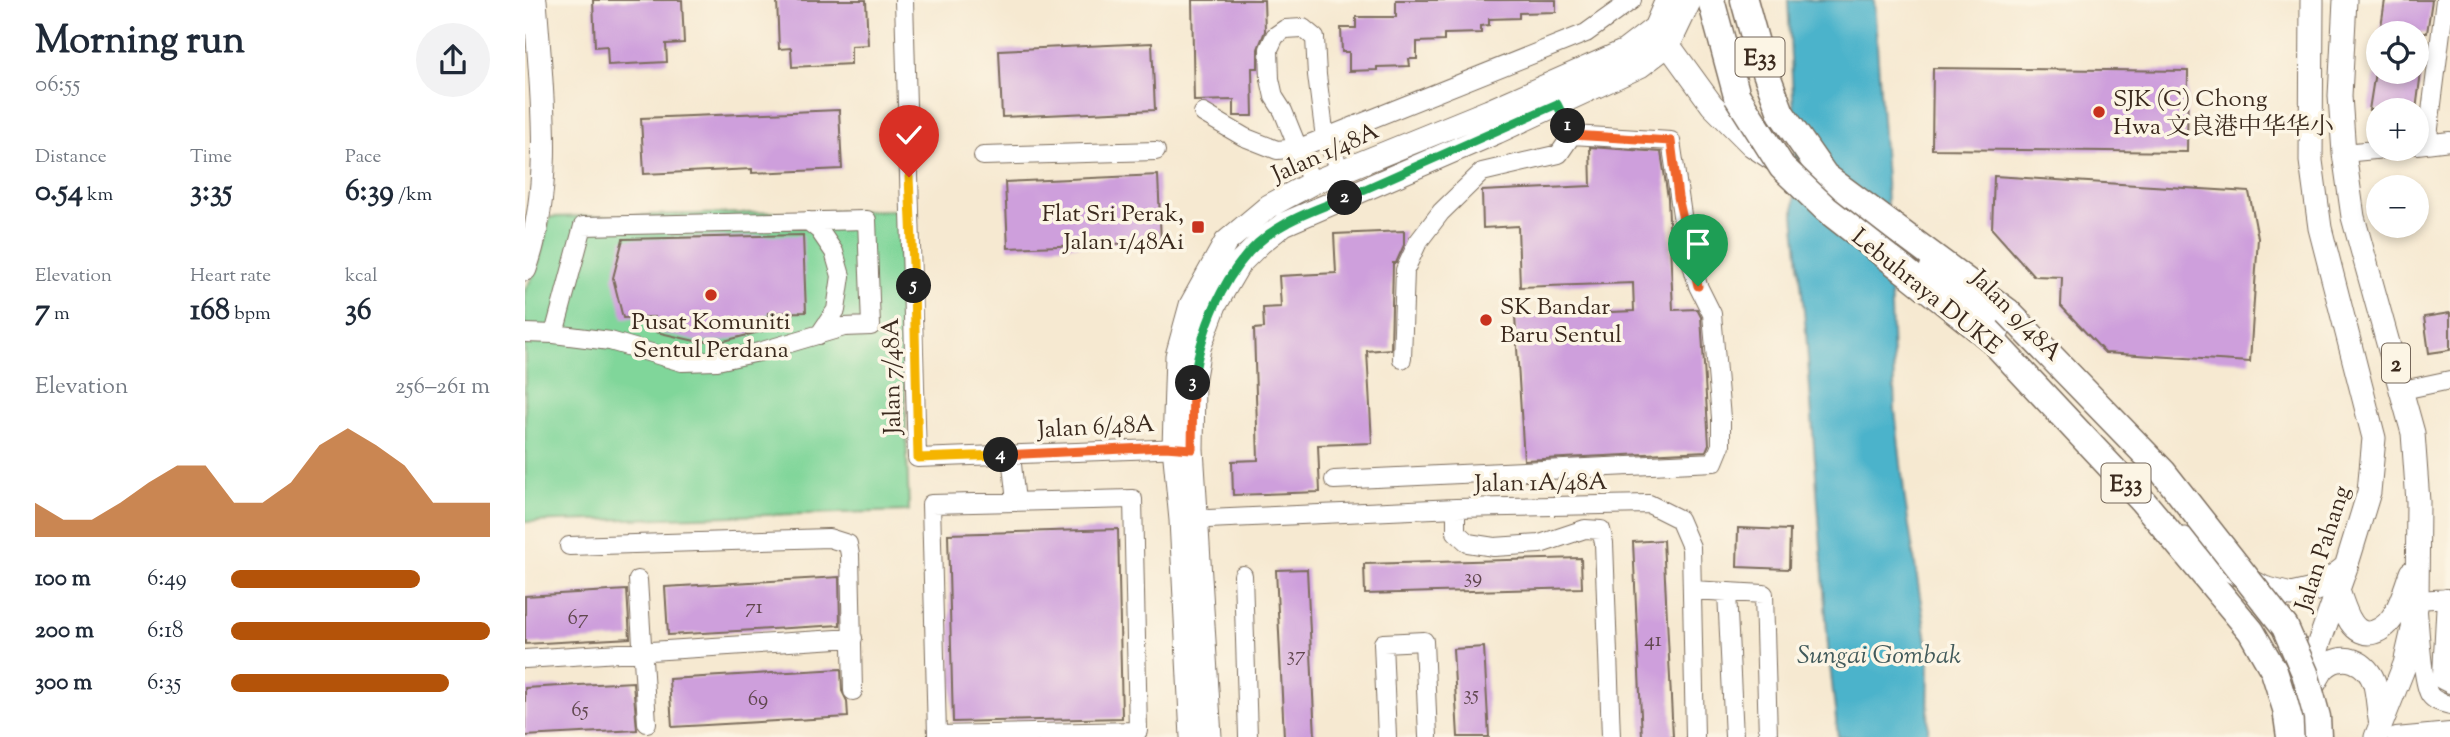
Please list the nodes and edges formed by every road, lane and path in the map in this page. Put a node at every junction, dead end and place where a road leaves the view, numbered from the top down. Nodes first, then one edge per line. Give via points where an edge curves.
1 (535, 0) edge
2 (904, 0) edge
3 (1632, 0) edge
4 (1667, 0) edge
5 (1691, 0) edge
6 (1711, 0) edge
7 (1744, 0) edge
8 (2312, 0) edge
9 (2344, 0) edge
10 (2445, 0) edge
11 (1662, 36) junction
12 (2429, 101) edge
13 (1557, 104) junction
14 (1203, 113) dead end
15 (1572, 135) junction
16 (1325, 138) junction
17 (2450, 141) edge
18 (2429, 144) edge
19 (1299, 148) junction
20 (1156, 151) dead end
21 (2366, 151) edge
22 (2344, 153) junction
23 (983, 156) dead end
24 (1342, 172) junction
25 (1312, 183) junction
26 (808, 221) junction
27 (525, 269) edge
28 (525, 333) edge
29 (554, 334) junction
30 (819, 335) junction
31 (1402, 359) dead end
32 (2450, 380) edge
33 (2403, 390) junction
34 (1183, 448) junction
35 (1011, 455) junction
36 (918, 458) joint
37 (1334, 480) dead end
38 (1016, 502) junction
39 (1457, 508) junction
40 (1189, 520) junction
41 (569, 546) dead end
42 (2418, 556) junction
43 (2346, 567) junction
44 (1243, 575) dead end
45 (638, 580) dead end
46 (1692, 590) junction
47 (2338, 591) junction
48 (1727, 592) junction
49 (2448, 598) edge
50 (2417, 600) junction
51 (853, 638) junction
52 (642, 651) junction
53 (525, 659) edge
54 (2450, 684) edge
55 (853, 691) dead end
56 (2301, 705) junction
57 (2450, 705) edge
58 (646, 723) dead end
59 (2450, 732) edge
60 (2384, 733) edge
61 (1192, 737) edge
62 (1210, 737) edge
63 (1248, 737) edge
64 (1387, 737) edge
65 (1428, 737) edge
66 (1611, 737) edge
67 (1695, 737) edge
68 (1734, 737) edge
69 (1768, 737) edge
70 (2292, 737) edge
71 (2318, 737) edge

1 - 27 main road via 544,116 542,182
2 - 36 street, Jalan 7/48A
3 - 16 street via 1586,33
4 - 11 main road, Jalan 1/48A
5 - 11 main road, Jalan 1/48A
6 - 70 highway, Lebuhraya DUKE / E33, bridge via 1737,96 1781,167 1826,209 1991,338 2140,498 2251,631 2274,671
7 - 71 highway, Lebuhraya DUKE / E33, bridge via 1781,113 1825,176 2008,312 2163,472 2285,627 2305,673
8 - 43 main road, Jalan Pahang / 2 via 2311,149 2318,214 2374,438 2369,492
9 - 22 main road, 2 via 2340,96
10 - 12 street
11 - 13 main road, Jalan 1/48A via 1640,66
11 - 24 main road, Jalan 1/48A
11 - 43 main road, Jalan 9/48A, bridge via 1712,105 1752,145 1945,279 2029,363 2194,551 2264,588 2291,595 2317,589
13 - 15 street
13 - 34 main road, Jalan 1/48A via 1284,224 1259,243 1239,264 1215,304 1199,348
14 - 19 street via 1277,150
15 - 31 street via 1559,154 1482,172 1418,242 1405,270
15 - 37 street via 1671,141 1686,242 1698,286 1712,314 1721,418 1721,445 1714,462
16 - 19 street
16 - 19 street via 1315,38 1303,29 1285,29 1269,49 1270,79
16 - 24 street
17 - 18 street
19 - 25 street
20 - 23 street
21 - 22 street
22 - 33 main road, 2 via 2353,217
24 - 25 main road, Jalan 1/48A
25 - 34 main road, Jalan 1/48A via 1269,206 1226,242 1191,305 1177,356
26 - 29 street via 583,226
26 - 30 street via 834,252 841,276 836,310
26 - 30 street via 866,220 871,326 844,327
28 - 29 street
29 - 30 street via 610,341 682,362 717,361
32 - 33 street
33 - 42 main road, 2 via 2416,449
34 - 35 street, Jalan 6/48A
34 - 40 main road, Jalan 1/48A
35 - 36 street, Jalan 6/48A
35 - 38 street
38 - 38 street via 1133,499 1138,731 937,736 931,504
39 - 40 street, Jalan 1A/48A
39 - 46 street, Jalan 1A/48A via 1649,504 1679,519 1691,547
39 - 66 street via 1457,533 1468,543 1494,547 1540,544 1585,528 1601,530
40 - 61 main road, Jalan 1/48A
40 - 62 main road, Jalan 1/48A
41 - 51 street via 829,538 848,544
42 - 47 main road via 2392,619 2381,630 2368,634 2359,630
42 - 50 main road, 2
43 - 47 main road, Jalan Pahang / 2
44 - 63 street
45 - 52 street
46 - 48 street
46 - 67 street, Jalan 1A/48A
47 - 56 main road, Jalan Pahang / 2
48 - 68 street
48 - 69 street via 1764,594
49 - 50 street
49 - 54 street via 2441,674
50 - 57 street via 2429,694
50 - 60 main road, 2 via 2405,664
51 - 52 street
51 - 55 street
52 - 53 street
52 - 58 street
56 - 60 main road via 2323,670 2344,659 2355,660 2375,684
56 - 70 main road, Jalan Pahang / 2
59 - 60 street
64 - 65 street via 1383,643 1424,641

